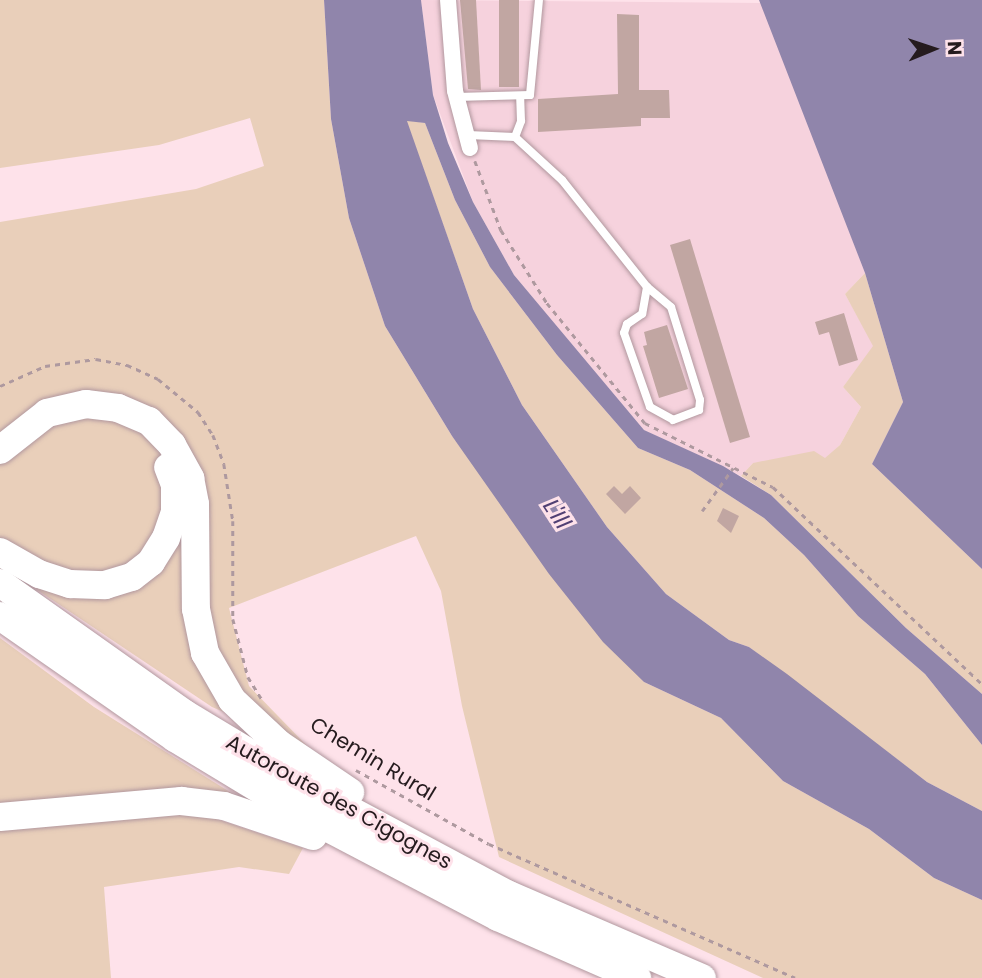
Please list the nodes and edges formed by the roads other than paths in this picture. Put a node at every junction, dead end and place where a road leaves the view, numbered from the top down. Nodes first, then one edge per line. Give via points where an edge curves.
1 (448, 0) edge
2 (539, 0) edge
3 (520, 96) junction
4 (456, 97) junction
5 (515, 138) junction
6 (468, 141) joint
7 (647, 287) junction
8 (0, 450) edge
9 (0, 467) edge
10 (0, 552) edge
11 (0, 583) edge
12 (0, 616) edge
13 (0, 817) edge
14 (340, 835) junction
15 (409, 844) junction
16 (636, 978) edge
17 (702, 978) edge

1 - 4 street
2 - 3 lane via 530,95
3 - 4 lane
3 - 5 lane via 521,121
4 - 6 street
5 - 6 lane
5 - 7 lane via 562,180
7 - 7 lane via 642,314 627,324 624,333 650,407 673,420 699,410 700,400 670,307
8 - 15 highway via 47,413 86,404 118,408 149,421 172,445 190,478 195,505 196,609 205,653 232,700 279,744 390,818
9 - 10 highway via 41,432 67,423 95,421 120,425 146,438 164,456 175,485 174,512 166,538 151,562 132,577 105,585 70,584 39,574
11 - 15 highway, Autoroute des Cigognes via 185,714
12 - 14 highway, Autoroute des Cigognes via 175,738
13 - 14 highway via 181,801 224,806 310,836
14 - 16 highway, Autoroute des Cigognes via 498,917
15 - 17 highway, Autoroute des Cigognes via 509,895

